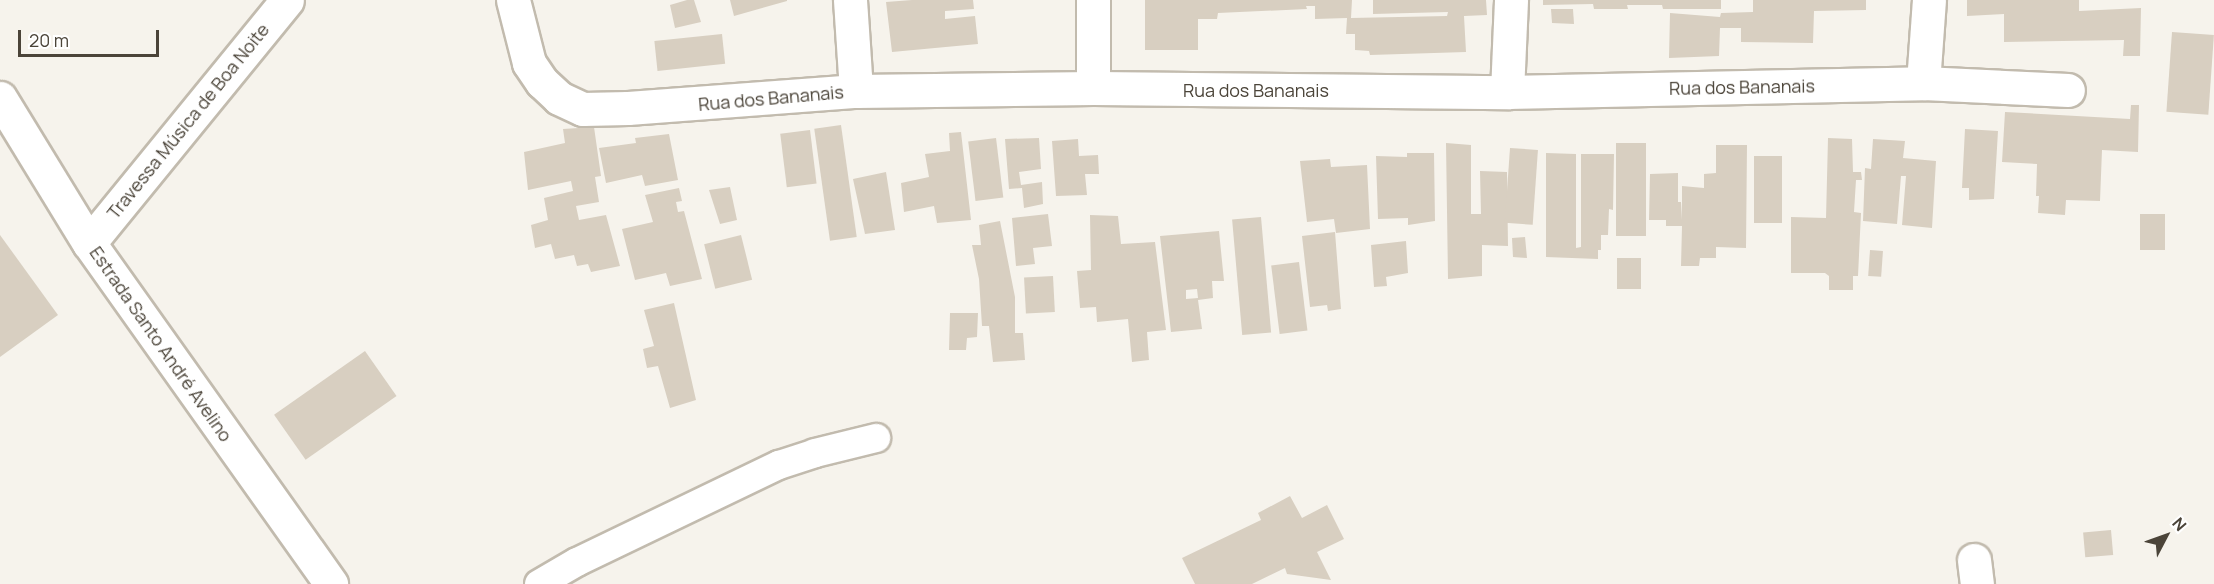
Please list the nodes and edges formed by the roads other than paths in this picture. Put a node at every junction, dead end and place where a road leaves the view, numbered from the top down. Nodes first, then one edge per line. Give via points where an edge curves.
1 (287, 0) edge
2 (513, 0) edge
3 (850, 0) edge
4 (1092, 0) edge
5 (1511, 0) edge
6 (1929, 0) edge
7 (1923, 83) junction
8 (1093, 88) junction
9 (2068, 90) dead end
10 (856, 91) junction
11 (1507, 92) junction
12 (0, 98) edge
13 (89, 243) junction
14 (876, 438) dead end
15 (331, 584) edge
16 (540, 584) edge

1 - 13 street, Travessa Música de Boa Noite
2 - 10 street, Rua dos Bananais via 529,63 559,98 583,108 703,104
3 - 10 street
4 - 8 street
5 - 11 street
6 - 7 street
7 - 9 street, Rua dos Bananais
7 - 11 street, Rua dos Bananais
8 - 10 street, Rua dos Bananais
8 - 11 street, Rua dos Bananais
12 - 13 street, Estrada Santo André Avelino
13 - 15 street, Estrada Santo André Avelino
14 - 16 lane via 779,465 577,562

